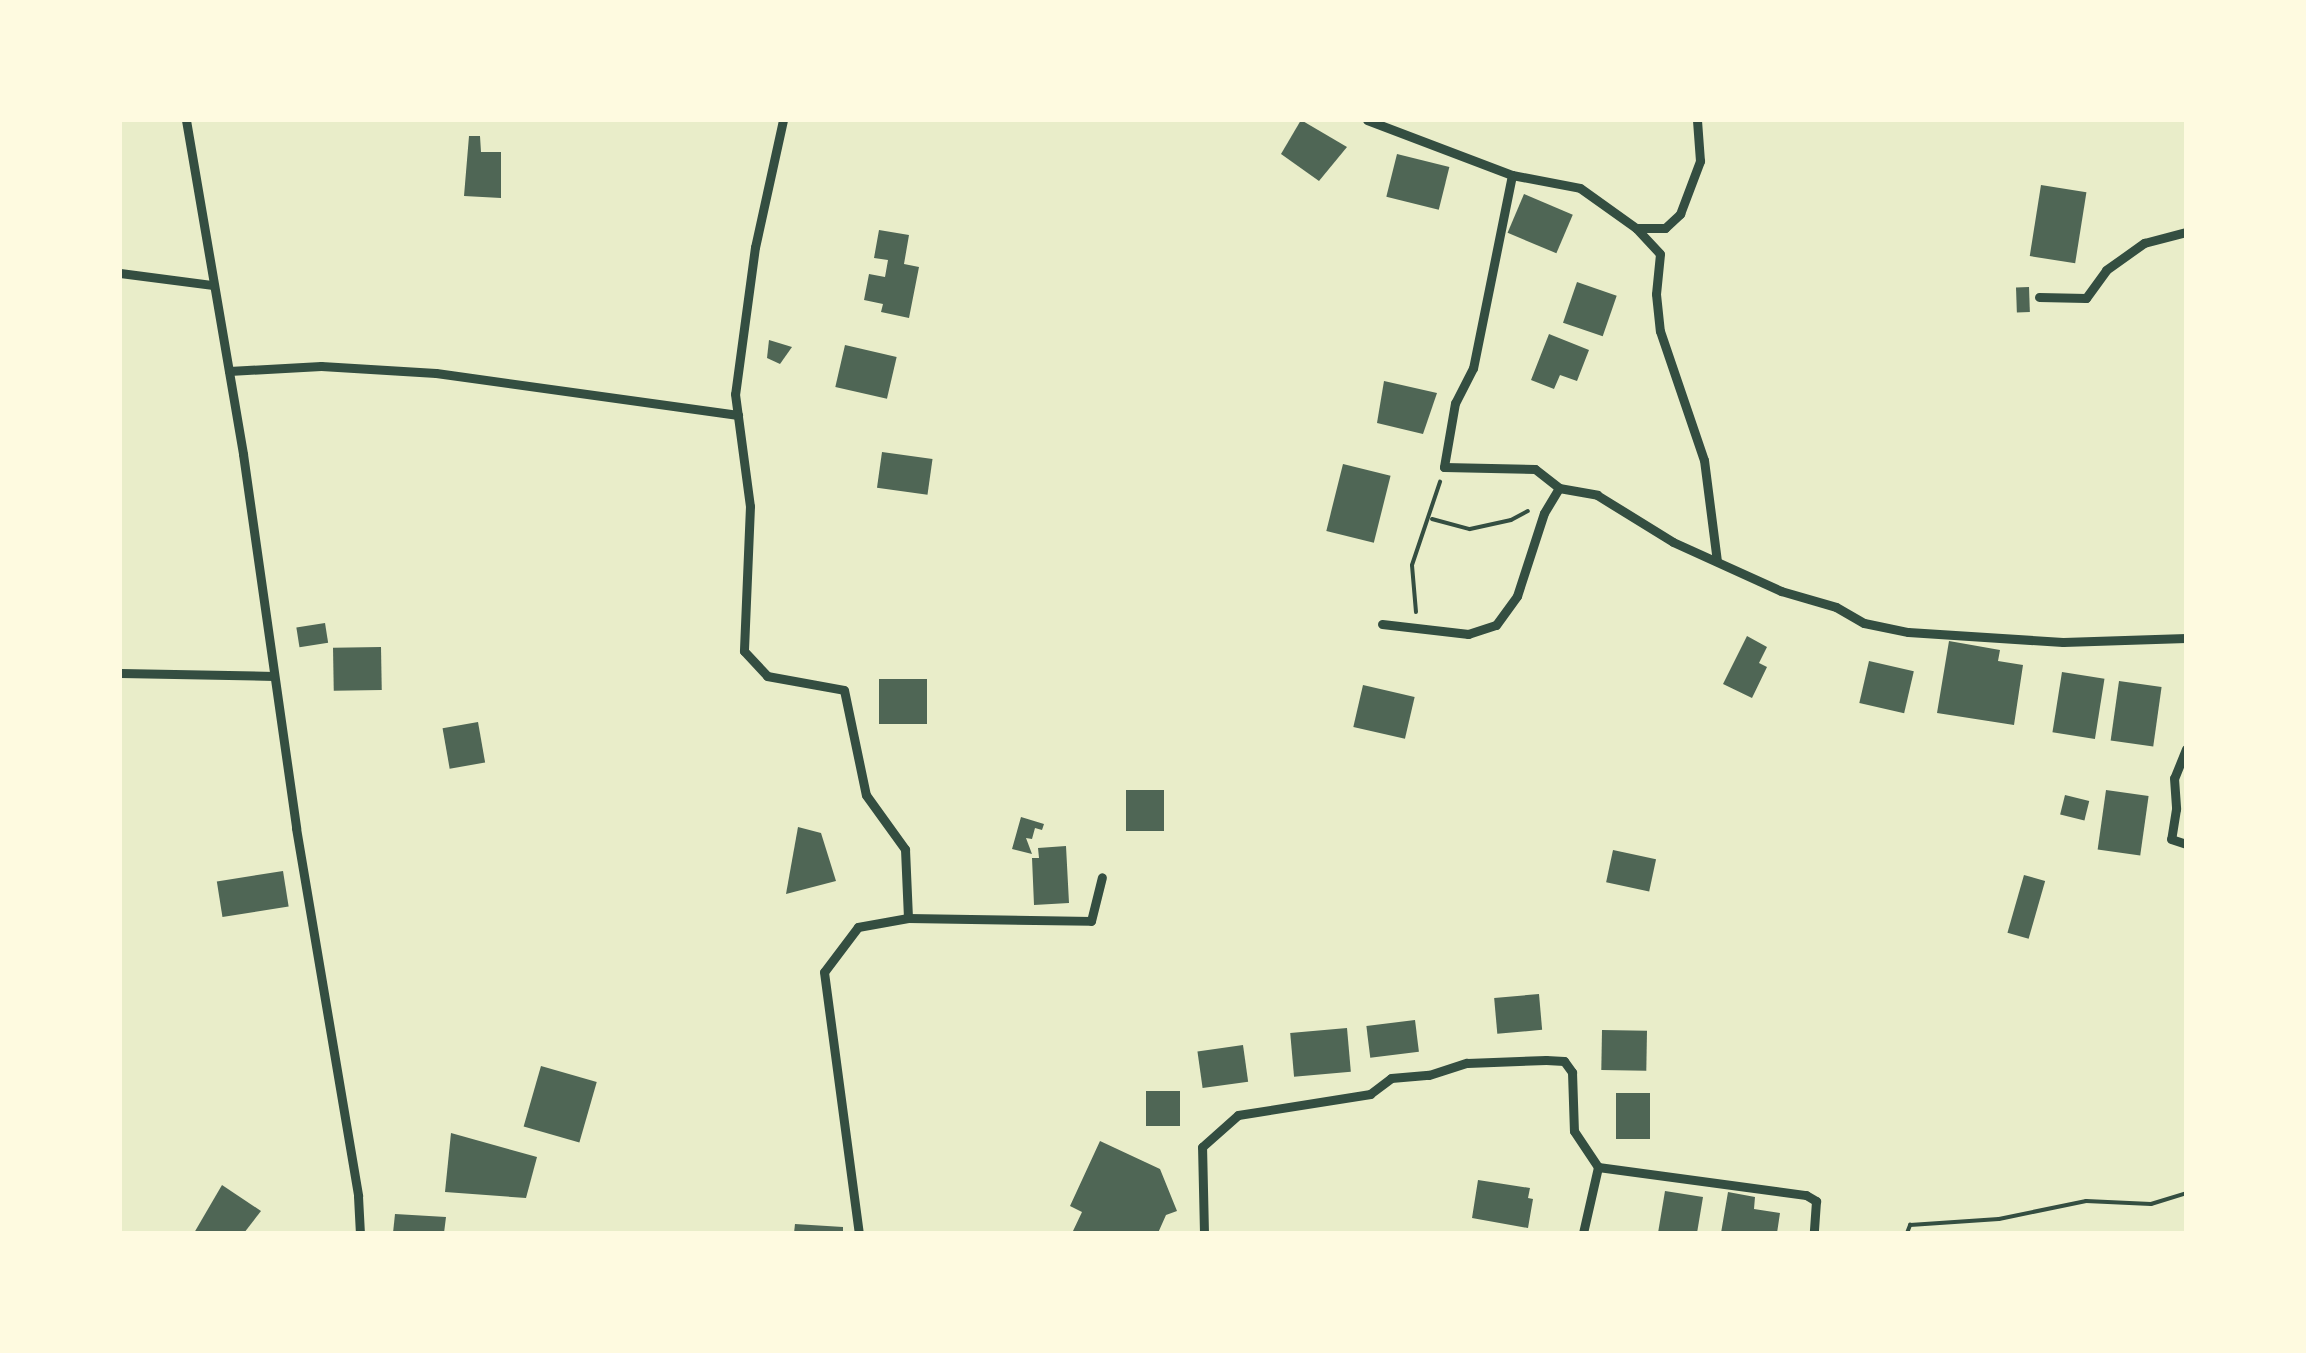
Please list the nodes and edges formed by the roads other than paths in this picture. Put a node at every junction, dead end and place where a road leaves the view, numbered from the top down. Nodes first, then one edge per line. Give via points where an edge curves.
1 (186, 120) edge
2 (783, 120) edge
3 (1367, 120) edge
4 (1697, 120) edge
5 (1512, 176) junction
6 (1636, 228) junction
7 (2186, 232) edge
8 (120, 273) edge
9 (213, 285) junction
10 (2039, 297) dead end
11 (228, 370) junction
12 (738, 415) junction
13 (1559, 488) junction
14 (1716, 561) junction
15 (1382, 624) dead end
16 (2186, 638) edge
17 (120, 673) edge
18 (274, 676) junction
19 (2186, 748) edge
20 (2186, 844) edge
21 (1102, 878) dead end
22 (908, 918) junction
23 (1598, 1167) junction
24 (360, 1233) edge
25 (859, 1233) edge
26 (1204, 1233) edge
27 (1582, 1233) edge
28 (1814, 1233) edge

1 - 9 street
2 - 12 street via 754,247
3 - 5 street
4 - 6 street via 1700,161 1680,214 1664,228
5 - 6 street via 1580,188
5 - 13 street via 1472,368 1454,402 1444,467 1534,469
6 - 14 street via 1660,254 1660,331 1704,460
7 - 10 street via 2144,243 2106,270 2086,298
8 - 9 street
9 - 11 street
11 - 12 street via 321,366 436,373
11 - 18 street
12 - 22 street via 750,506 744,651 767,676 844,690 866,795 905,849
13 - 14 street via 1597,495
13 - 15 street via 1517,596 1496,625 1468,634
14 - 16 street via 1864,623 1908,632 2063,642
17 - 18 street
18 - 24 street
19 - 20 street via 2174,778 2171,839
21 - 22 street via 1090,921
22 - 25 street via 858,927 824,972
23 - 26 street via 1574,1131 1572,1072 1564,1062 1467,1064 1391,1078 1370,1094 1238,1115 1202,1147
23 - 27 street
23 - 28 street via 1806,1195 1816,1201

